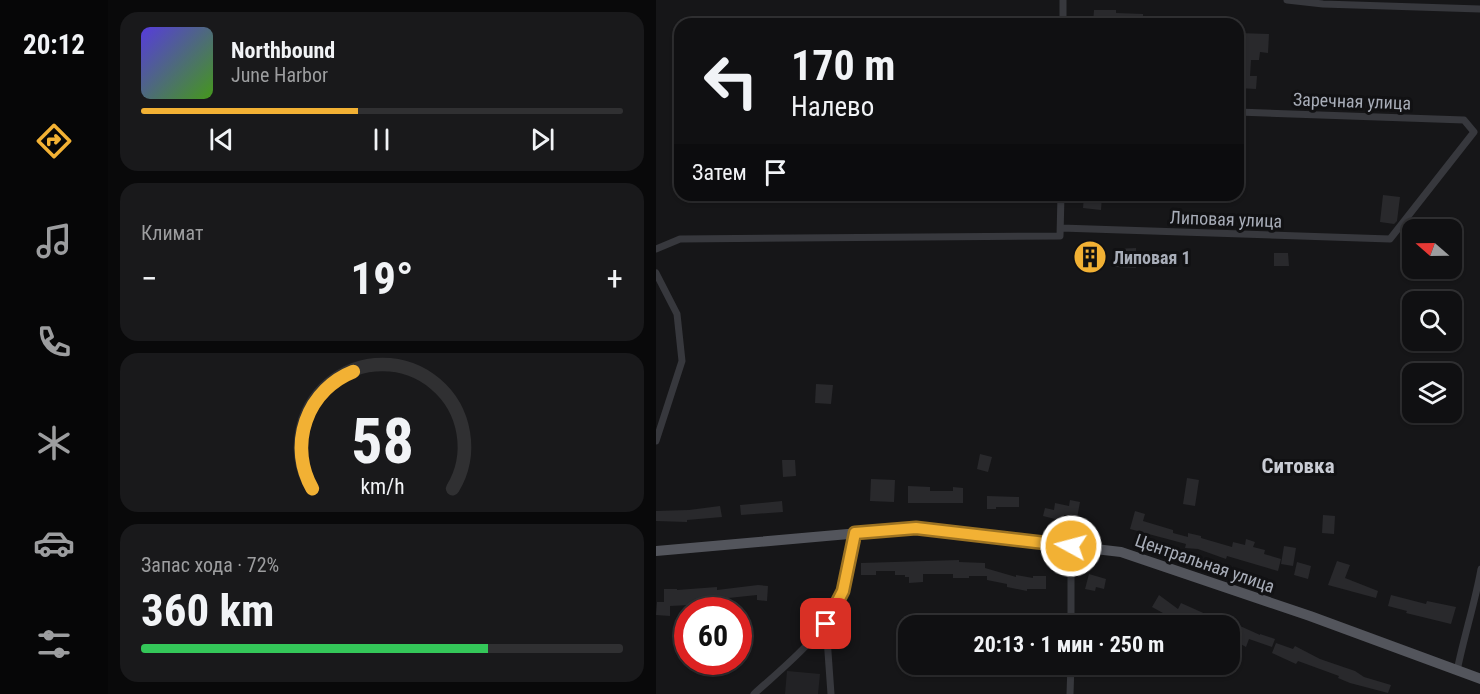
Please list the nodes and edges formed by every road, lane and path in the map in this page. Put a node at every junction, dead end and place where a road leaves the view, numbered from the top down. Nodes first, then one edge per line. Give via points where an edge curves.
1 (1063, 0) edge
2 (1287, 0) edge
3 (1481, 9) edge
4 (1062, 18) edge
5 (1244, 112) edge
6 (1061, 201) edge
7 (1061, 228) junction
8 (1390, 239) joint
9 (656, 249) edge
10 (656, 273) edge
11 (656, 441) edge
12 (855, 533) junction
13 (1071, 546) junction
14 (656, 550) edge
15 (1481, 569) edge
16 (1071, 615) edge
17 (826, 624) junction
18 (1457, 671) junction
19 (1071, 675) edge
20 (1481, 680) edge
21 (754, 694) edge
22 (831, 694) edge
23 (1070, 694) edge

1 - 4 street
2 - 3 street
5 - 8 street, Заречная улица via 1464,120 1474,132
6 - 7 street
7 - 8 street, Липовая улица
7 - 9 street via 1060,236 680,239
10 - 11 street via 677,314 682,361
12 - 13 main road, Центральная улица via 916,528
12 - 14 main road, Центральная улица
12 - 17 street via 843,591
13 - 16 street
13 - 18 main road, Центральная улица via 1121,552
15 - 18 street
17 - 21 street
17 - 22 street
18 - 20 main road, Центральная улица
19 - 23 street

